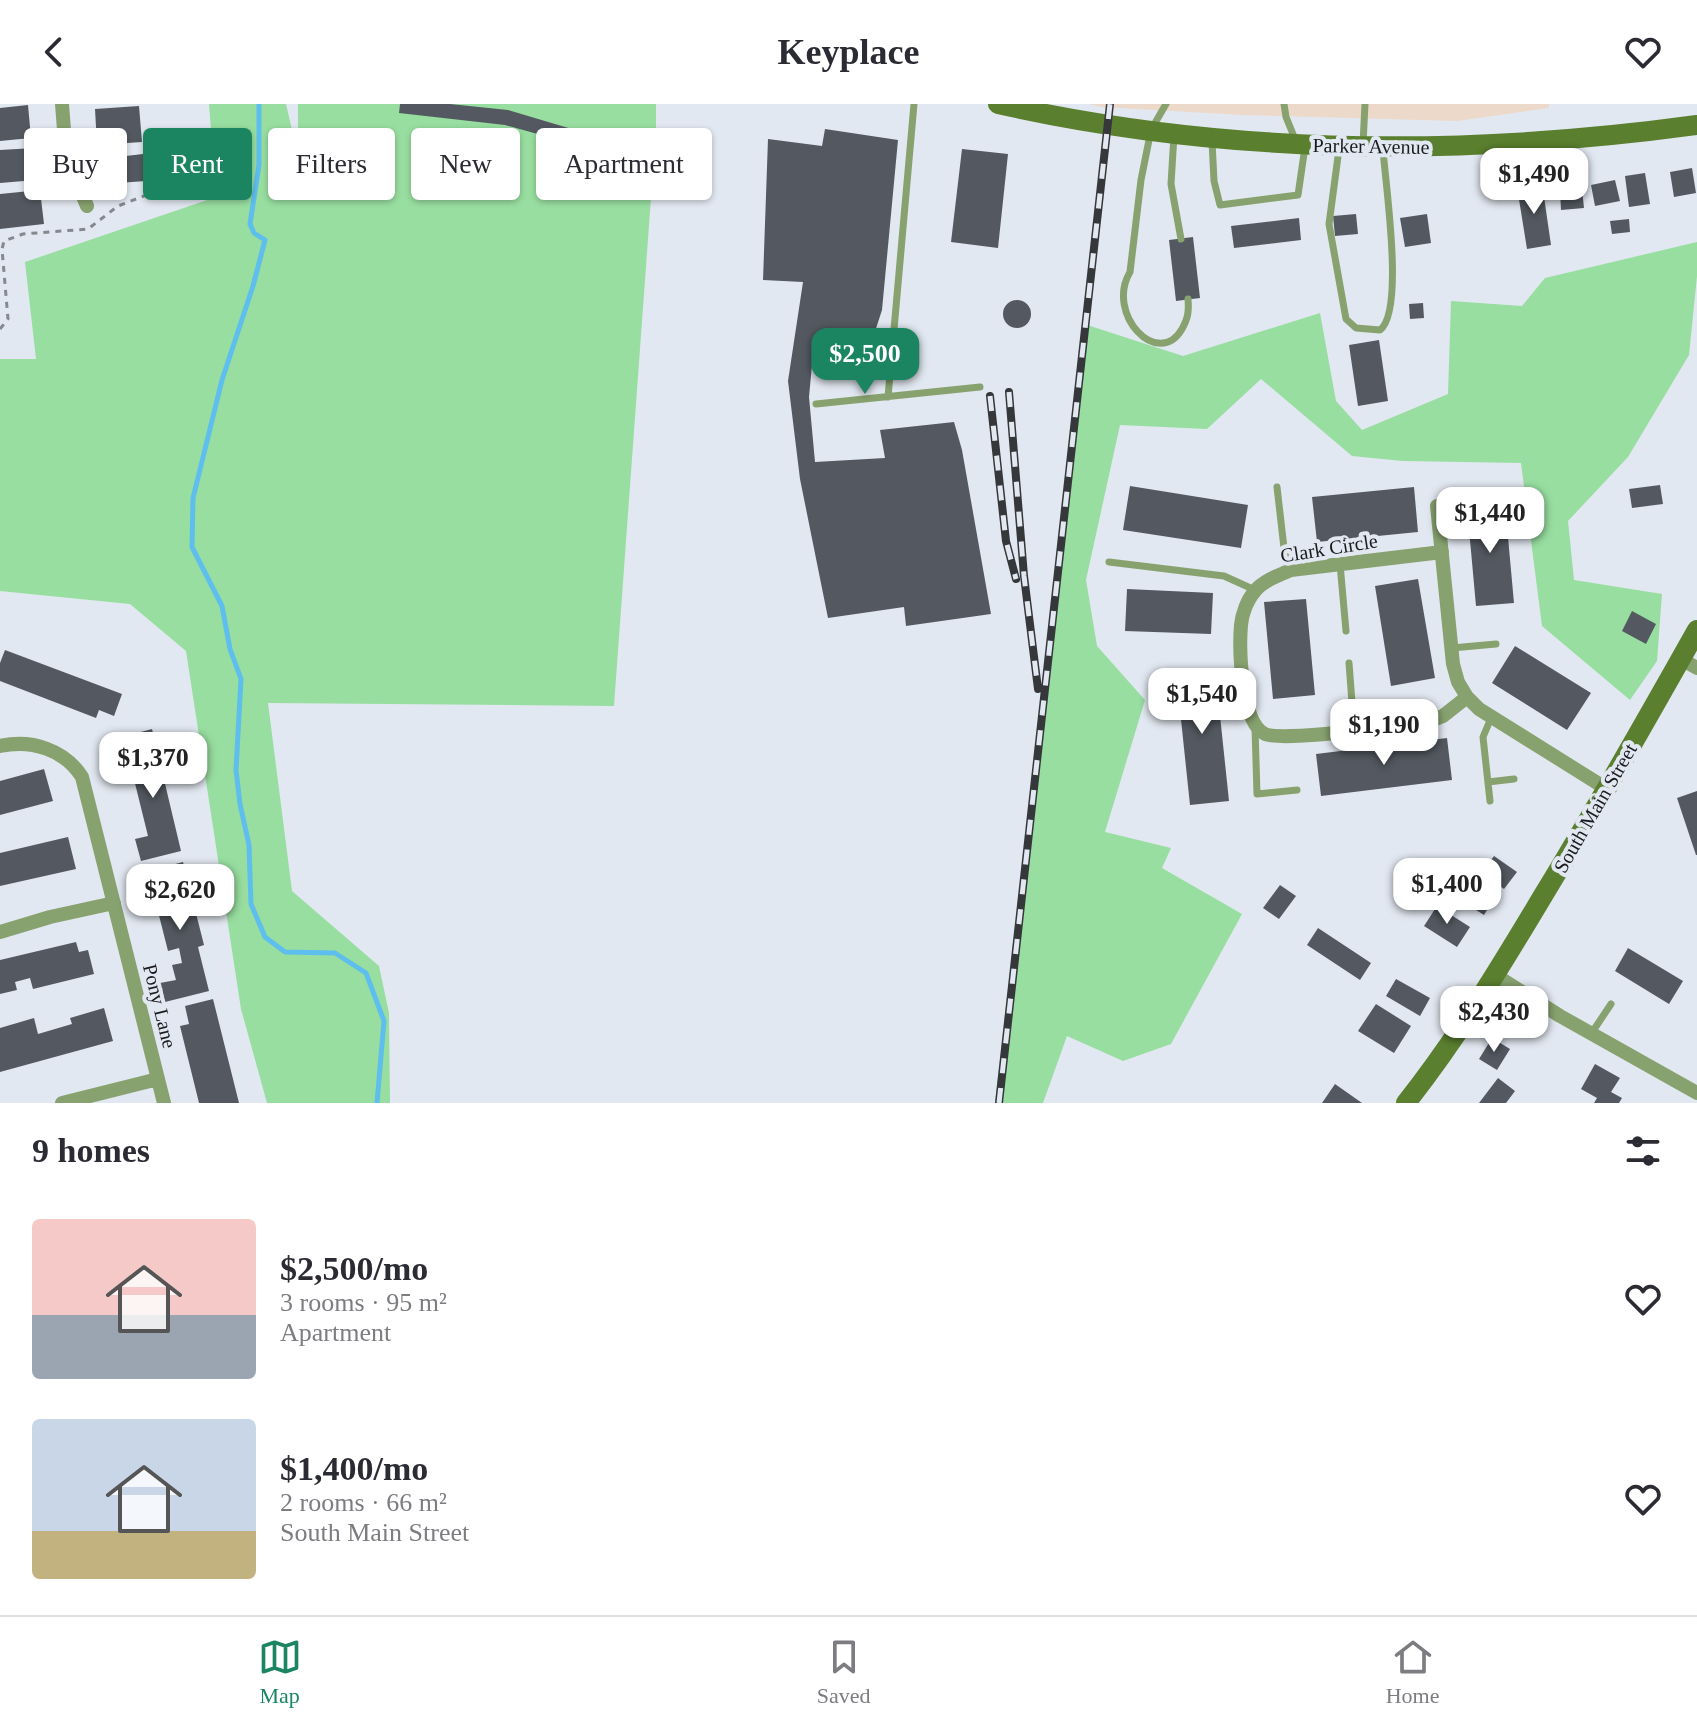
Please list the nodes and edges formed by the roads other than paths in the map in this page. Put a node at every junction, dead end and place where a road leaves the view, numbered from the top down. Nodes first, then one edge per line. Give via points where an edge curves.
1 (62, 104) edge
2 (914, 104) edge
3 (998, 104) edge
4 (1166, 104) edge
5 (1284, 104) edge
6 (1365, 104) edge
7 (1046, 109) edge
8 (1697, 125) edge
9 (1151, 130) junction
10 (1175, 133) junction
11 (1212, 138) junction
12 (1301, 145) junction
13 (1339, 146) junction
14 (1373, 147) junction
15 (87, 206) dead end
16 (1181, 239) dead end
17 (1188, 299) dead end
18 (980, 387) dead end
19 (888, 397) junction
20 (816, 404) dead end
21 (1277, 487) dead end
22 (1437, 506) dead end
23 (1442, 552) junction
24 (1109, 562) dead end
25 (1340, 564) junction
26 (1291, 570) junction
27 (1255, 590) junction
28 (1697, 630) edge
29 (1346, 631) dead end
30 (1496, 644) dead end
31 (1452, 648) junction
32 (1349, 663) dead end
33 (1689, 663) edge
34 (1467, 697) junction
35 (1491, 718) junction
36 (1255, 728) junction
37 (1354, 729) junction
38 (0, 746) edge
39 (1514, 779) dead end
40 (1488, 782) junction
41 (1607, 789) junction
42 (1297, 790) dead end
43 (1490, 801) dead end
44 (114, 903) junction
45 (0, 932) edge
46 (1495, 975) junction
47 (1611, 1004) dead end
48 (1591, 1034) junction
49 (158, 1079) junction
50 (1697, 1093) edge
51 (62, 1103) edge
52 (164, 1103) edge
53 (1406, 1103) edge

1 - 15 street via 66,156
2 - 19 lane
3 - 7 main road, Parker Avenue
4 - 9 lane
5 - 12 lane
6 - 14 lane
7 - 9 main road, Parker Avenue
8 - 14 main road, Parker Avenue via 1501,146
9 - 10 main road, Parker Avenue
9 - 17 lane via 1122,296 1136,331 1151,341 1168,343 1176,340 1189,315
10 - 11 main road, Parker Avenue
10 - 16 lane via 1171,168
11 - 12 main road, Parker Avenue
11 - 12 lane via 1220,205 1298,195
12 - 13 main road, Parker Avenue
13 - 14 main road, Parker Avenue
13 - 14 lane via 1329,224 1346,319 1356,328 1380,330 1388,319 1394,285
18 - 19 lane
19 - 20 lane
21 - 26 lane
22 - 23 street
23 - 25 street, Clark Circle
23 - 31 street
24 - 27 lane via 1224,576
25 - 26 street, Clark Circle
25 - 29 lane
26 - 27 street, Clark Circle
27 - 36 street via 1241,624 1246,707
28 - 33 main road, South Main Street
30 - 31 lane
31 - 34 street via 1455,673
32 - 37 lane
33 - 41 main road, South Main Street
34 - 35 street
34 - 37 street via 1434,721
35 - 40 lane via 1483,737
35 - 41 street
36 - 37 street via 1278,737
36 - 42 lane via 1257,794
38 - 44 street, Pony Lane via 52,750 73,763 82,777
39 - 40 lane
40 - 43 lane
41 - 46 main road, South Main Street
44 - 45 street
44 - 49 street, Pony Lane
46 - 48 street
46 - 53 main road, South Main Street
47 - 48 lane
48 - 50 street
49 - 51 street
49 - 52 street, Pony Lane

